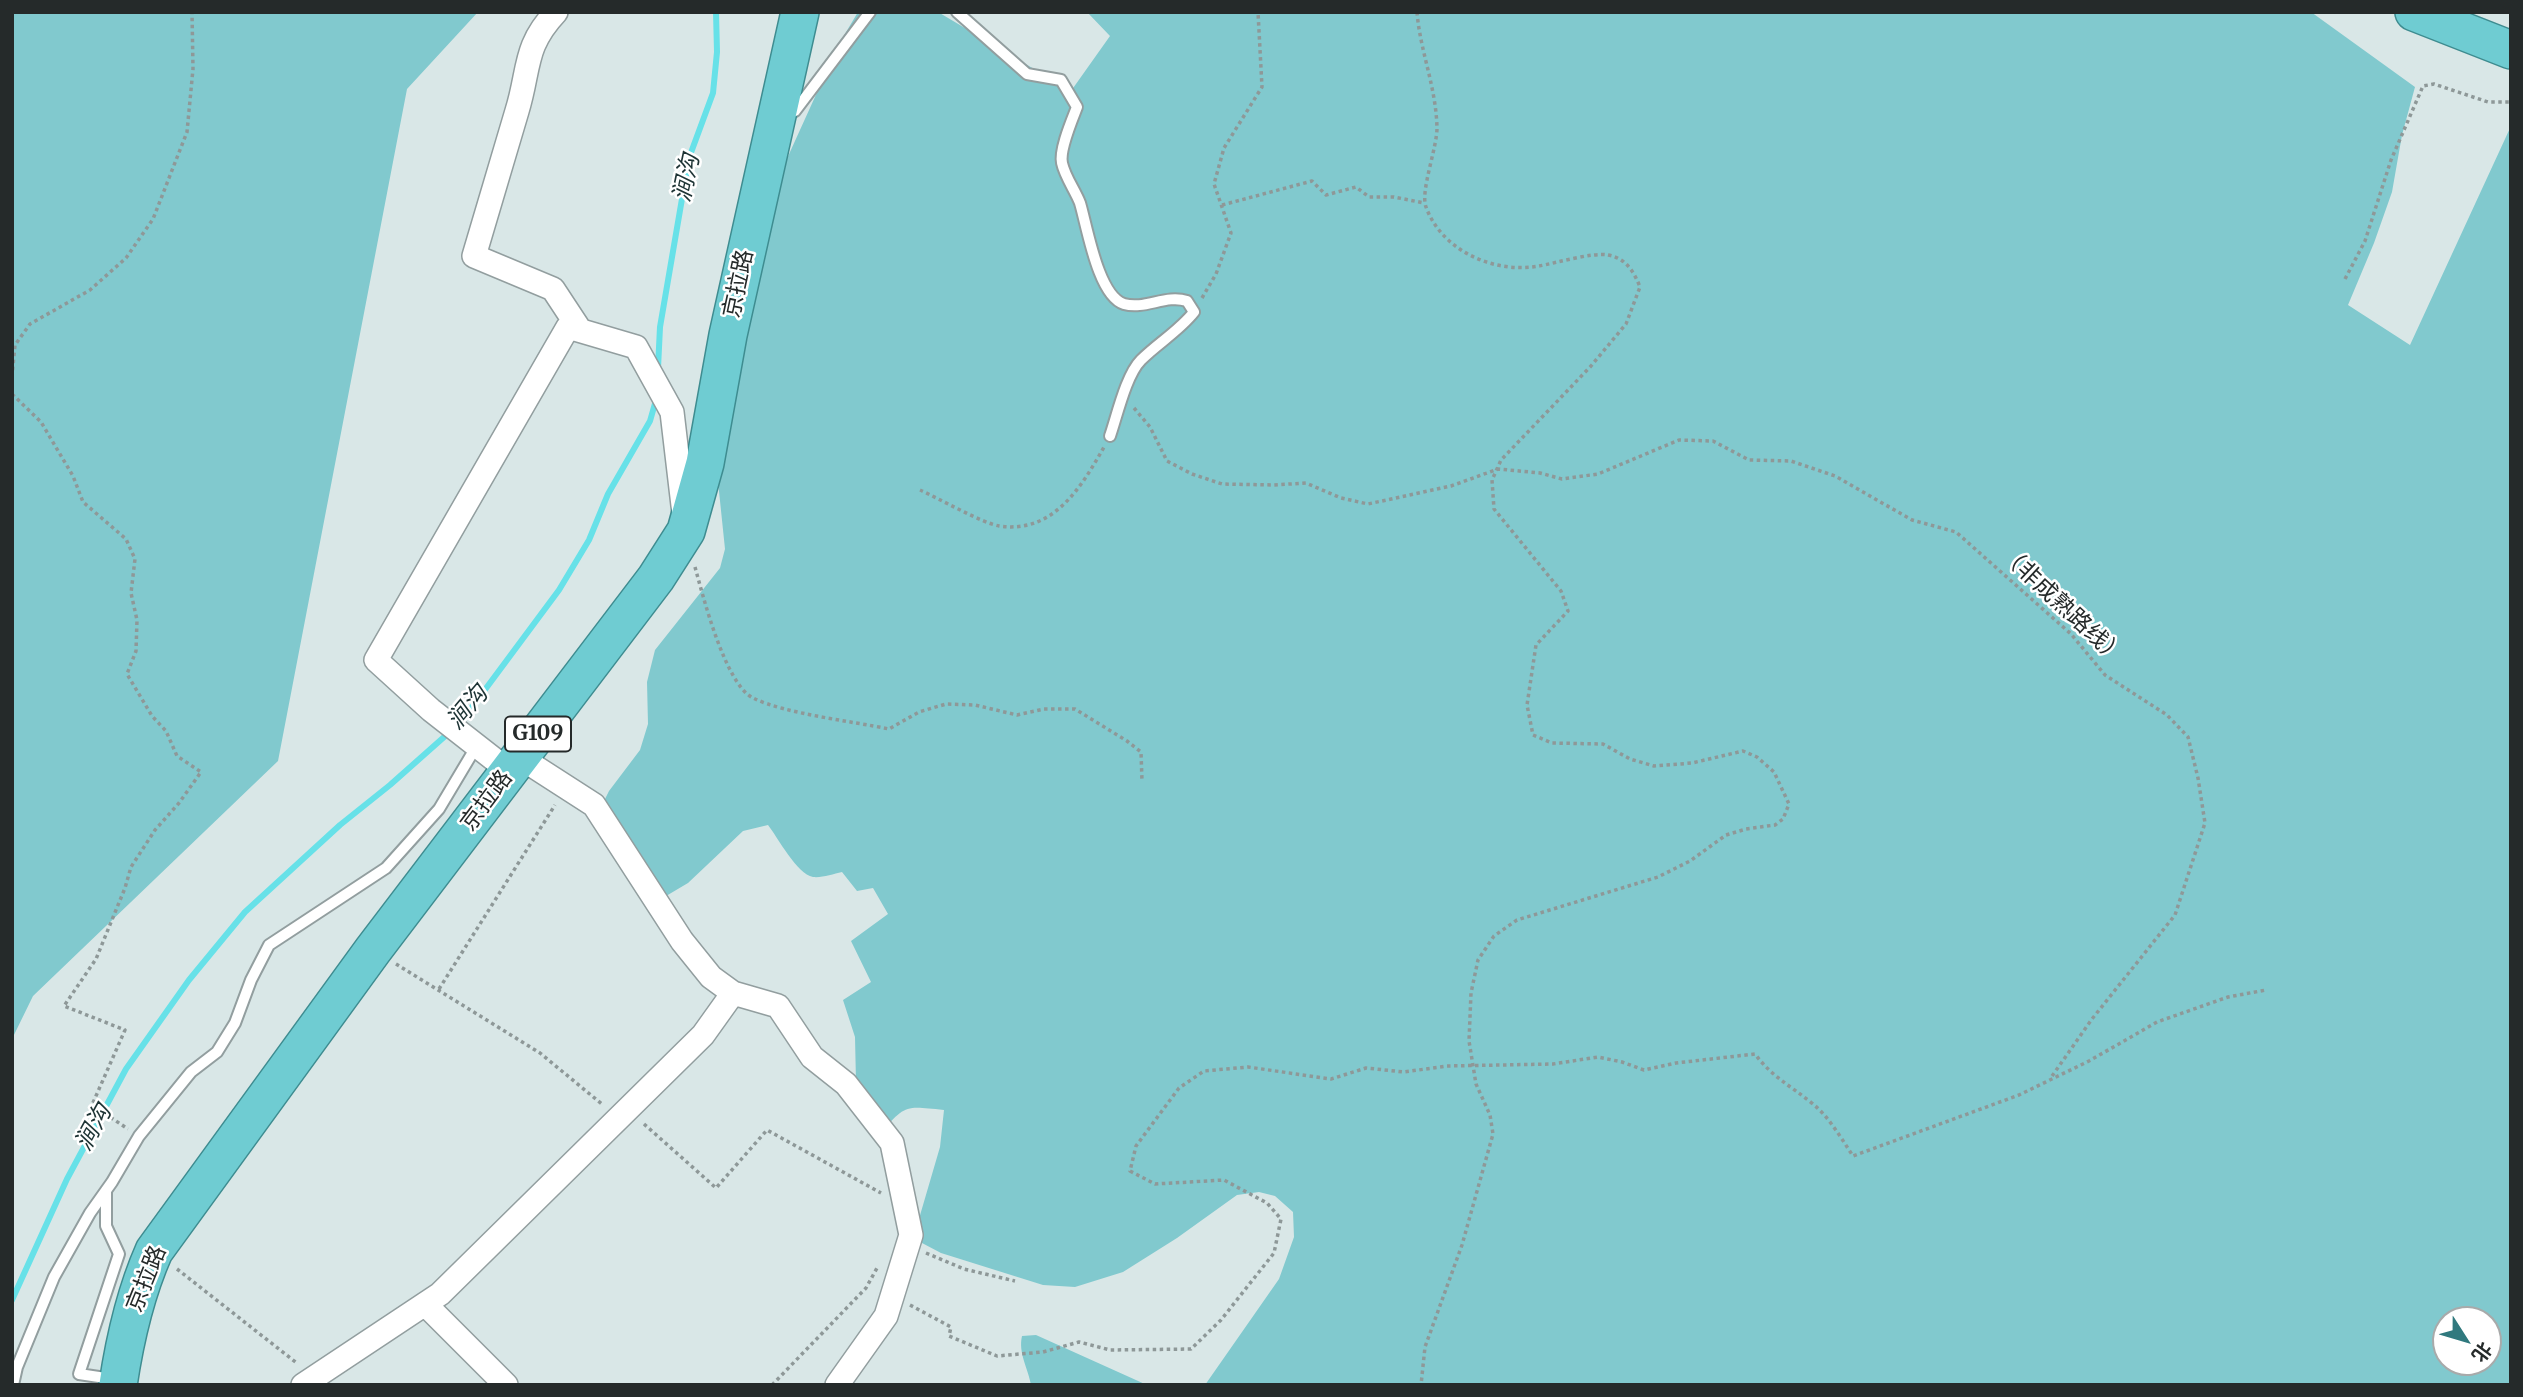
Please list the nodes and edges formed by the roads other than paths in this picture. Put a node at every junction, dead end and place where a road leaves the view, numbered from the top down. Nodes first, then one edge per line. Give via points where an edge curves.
1 (556, 12) edge
2 (800, 12) edge
3 (870, 12) edge
4 (957, 12) edge
5 (2414, 12) edge
6 (2511, 50) edge
7 (774, 120) junction
8 (580, 330) junction
9 (1110, 436) road end
10 (686, 531) junction
11 (476, 747) junction
12 (515, 764) junction
13 (733, 993) junction
14 (106, 1191) junction
15 (425, 1304) junction
16 (312, 1379) edge
17 (119, 1383) edge
18 (13, 1385) edge
19 (506, 1385) edge
20 (837, 1385) edge

1 - 8 street via 541,28 528,55 521,98 474,256 553,289
2 - 7 highway, 京拉路 / G109
3 - 7 lane via 795,111
4 - 9 lane via 1027,74 1061,80 1077,107 1061,162 1079,200 1100,274 1112,295 1123,304 1177,297 1187,301 1194,312 1139,362
5 - 6 highway
7 - 10 highway, 京拉路 / G109 via 705,463
8 - 10 street via 636,347 672,412
8 - 11 street via 568,327 376,660
10 - 12 highway, 京拉路 / G109 via 656,578
11 - 12 street
11 - 14 lane via 439,809 386,868 269,944 235,1023 217,1052 191,1072 139,1136
12 - 13 street via 594,805 682,941 711,977
12 - 17 highway, 京拉路 / G109 via 154,1251 130,1318
13 - 15 street via 703,1035
13 - 20 street via 778,1006 812,1058 846,1084 892,1143 911,1235 886,1316
14 - 17 lane via 106,1226 119,1254 79,1374
14 - 18 lane via 54,1277
15 - 16 street
15 - 19 street

